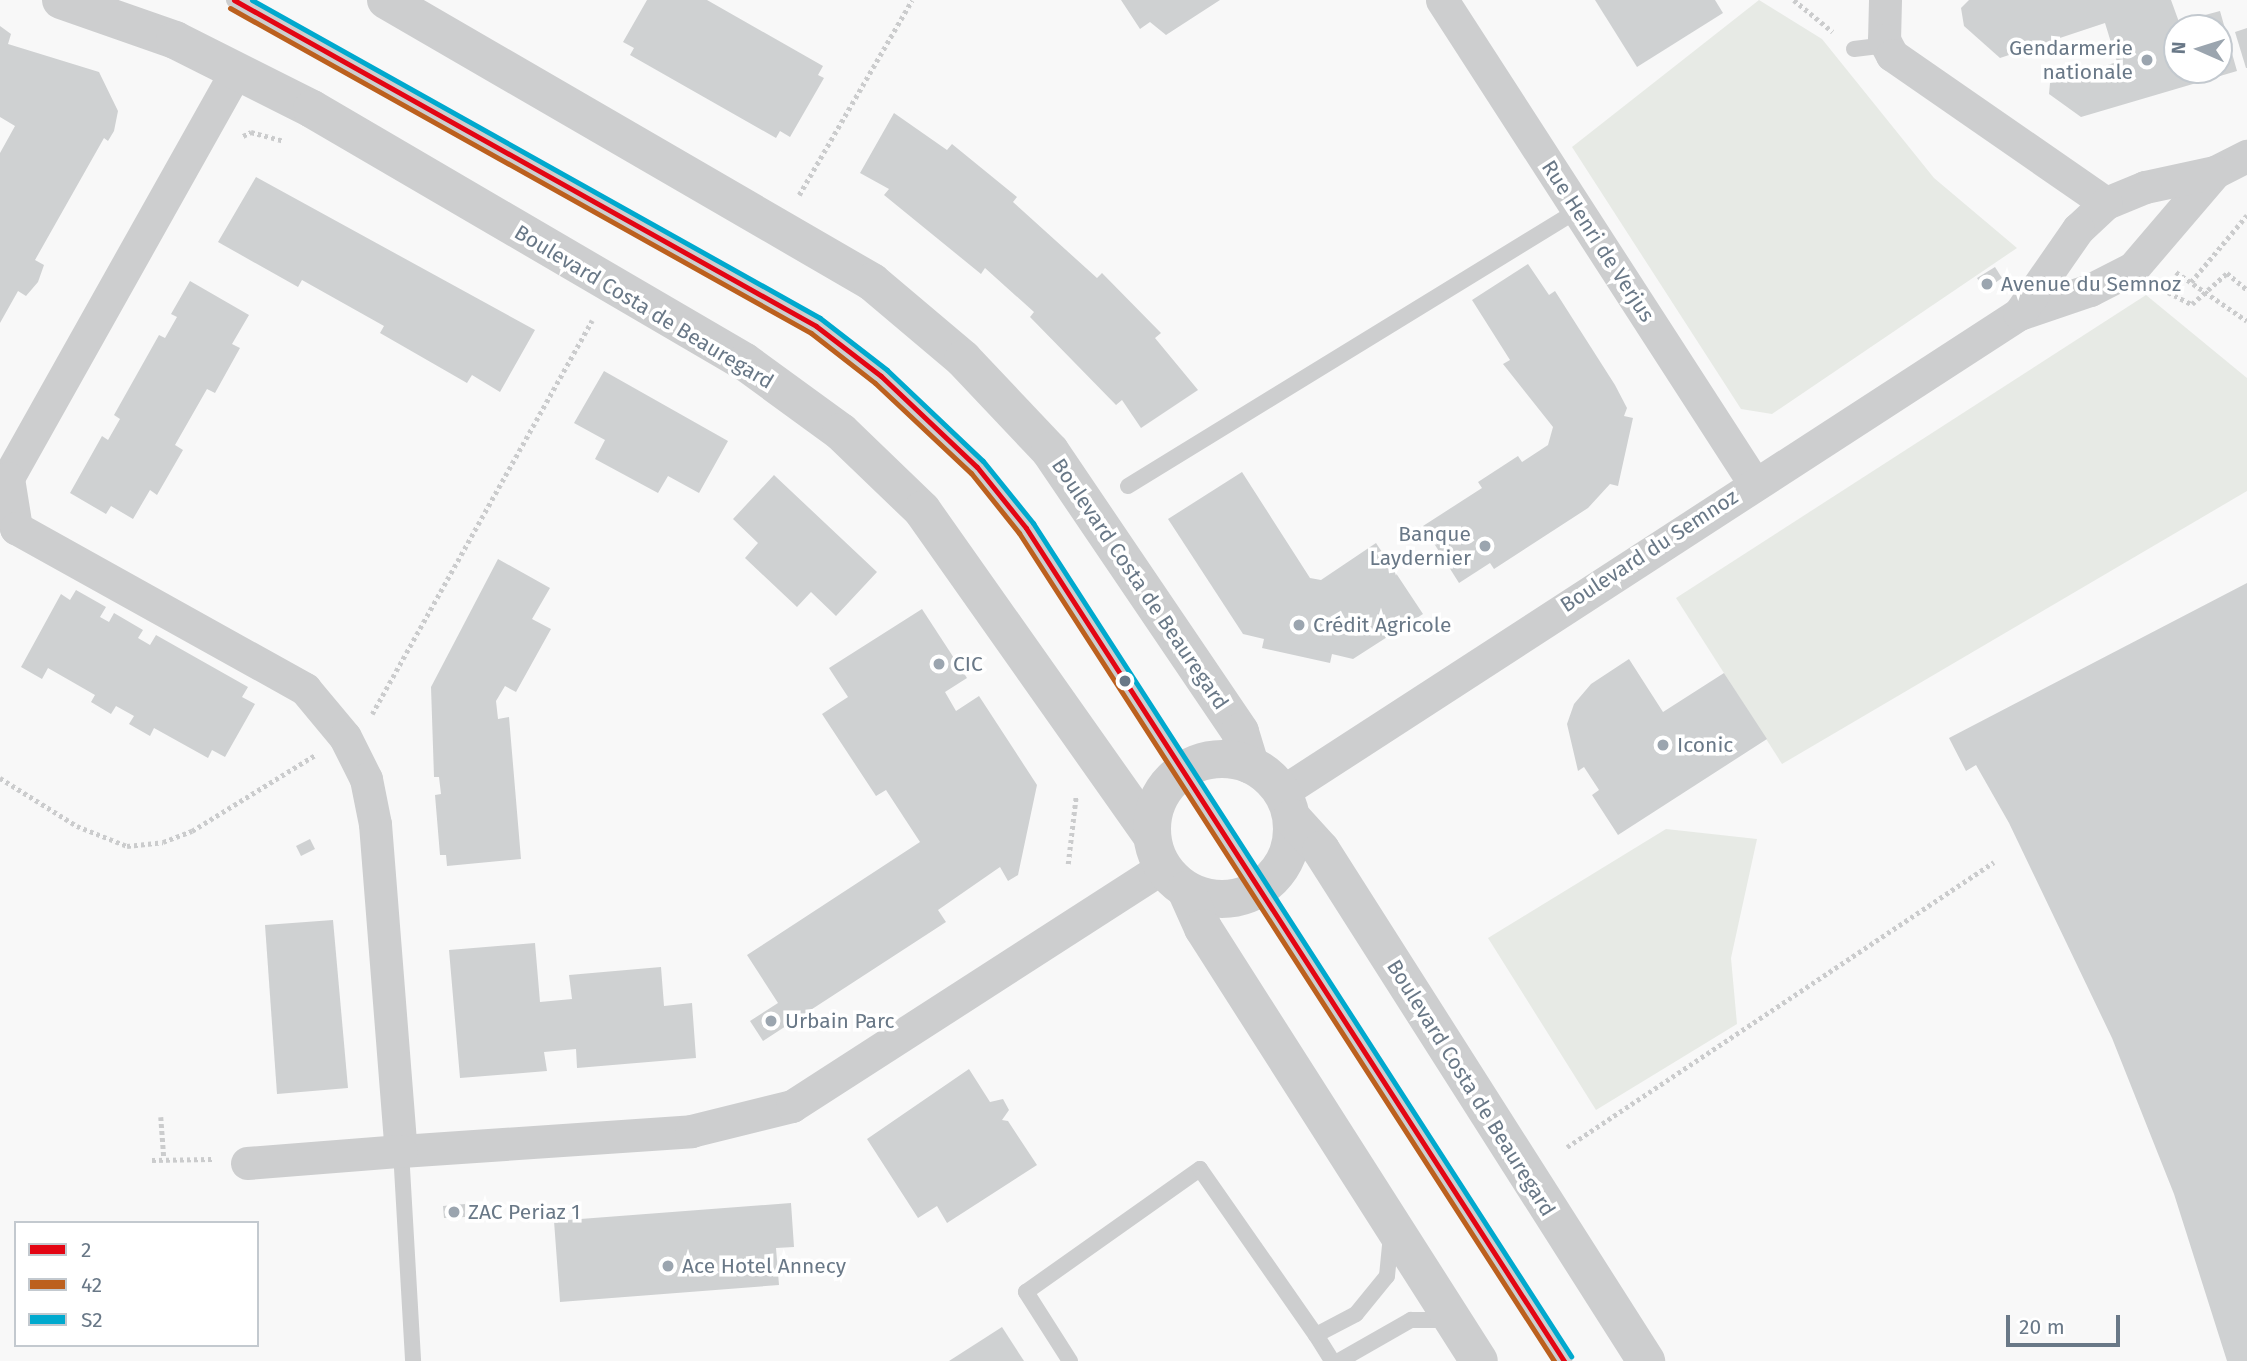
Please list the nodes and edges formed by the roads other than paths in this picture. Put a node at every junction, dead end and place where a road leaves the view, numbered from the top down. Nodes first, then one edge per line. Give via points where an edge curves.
1 (61, 0) edge
2 (234, 0) edge
3 (386, 0) edge
4 (1442, 0) edge
5 (1885, 0) edge
6 (1887, 45) junction
7 (1853, 49) dead end
8 (234, 73) junction
9 (2247, 156) edge
10 (2214, 172) junction
11 (2106, 203) junction
12 (1578, 210) junction
13 (2019, 314) junction
14 (1754, 483) junction
15 (1128, 486) dead end
16 (1250, 764) junction
17 (1182, 771) junction
18 (1287, 805) junction
19 (1167, 864) junction
20 (1257, 890) junction
21 (401, 1150) junction
22 (247, 1163) road end
23 (1391, 1226) junction
24 (1451, 1320) junction
25 (1316, 1335) junction
26 (413, 1361) edge
27 (1070, 1361) edge
28 (1332, 1361) edge
29 (1339, 1361) edge
30 (1479, 1361) edge
31 (1564, 1361) edge
32 (1646, 1361) edge

1 - 8 street, Boulevard Costa de Beauregard via 175,40
2 - 17 lane via 761,294 816,326 881,376 977,467 1026,528
3 - 16 street, Boulevard Costa de Beauregard via 872,282 963,359 1050,451 1240,732
4 - 12 street, Rue Henri de Verjus
5 - 6 street
6 - 7 lane
6 - 11 street via 1892,55
8 - 19 street, Boulevard Costa de Beauregard via 312,110 745,362 841,432 922,510
8 - 21 street via 8,478 16,528 305,689 345,737 366,779 375,824
9 - 10 street
10 - 11 street, Boulevard du Semnoz via 2145,187
10 - 13 street, Boulevard du Semnoz via 2133,268 2090,290
11 - 13 street, Boulevard du Semnoz via 2078,229
12 - 14 street, Rue Henri de Verjus
12 - 15 lane
13 - 14 street, Boulevard du Semnoz
14 - 18 street, Boulevard du Semnoz
16 - 17 street via 1227,758
16 - 18 street, Boulevard Costa de Beauregard
17 - 19 street via 1159,799
17 - 20 lane
18 - 20 street via 1286,860
18 - 32 street, Boulevard Costa de Beauregard via 1321,850
19 - 20 street via 1222,900
19 - 21 street via 792,1106 691,1131
19 - 23 street, Boulevard Costa de Beauregard
20 - 31 lane
21 - 22 street
21 - 26 lane
23 - 24 street, Boulevard Costa de Beauregard
23 - 25 lane via 1387,1276 1356,1314
24 - 29 lane via 1411,1320
24 - 30 street, Boulevard Costa de Beauregard
25 - 27 lane via 1200,1169 1026,1292
25 - 28 lane

